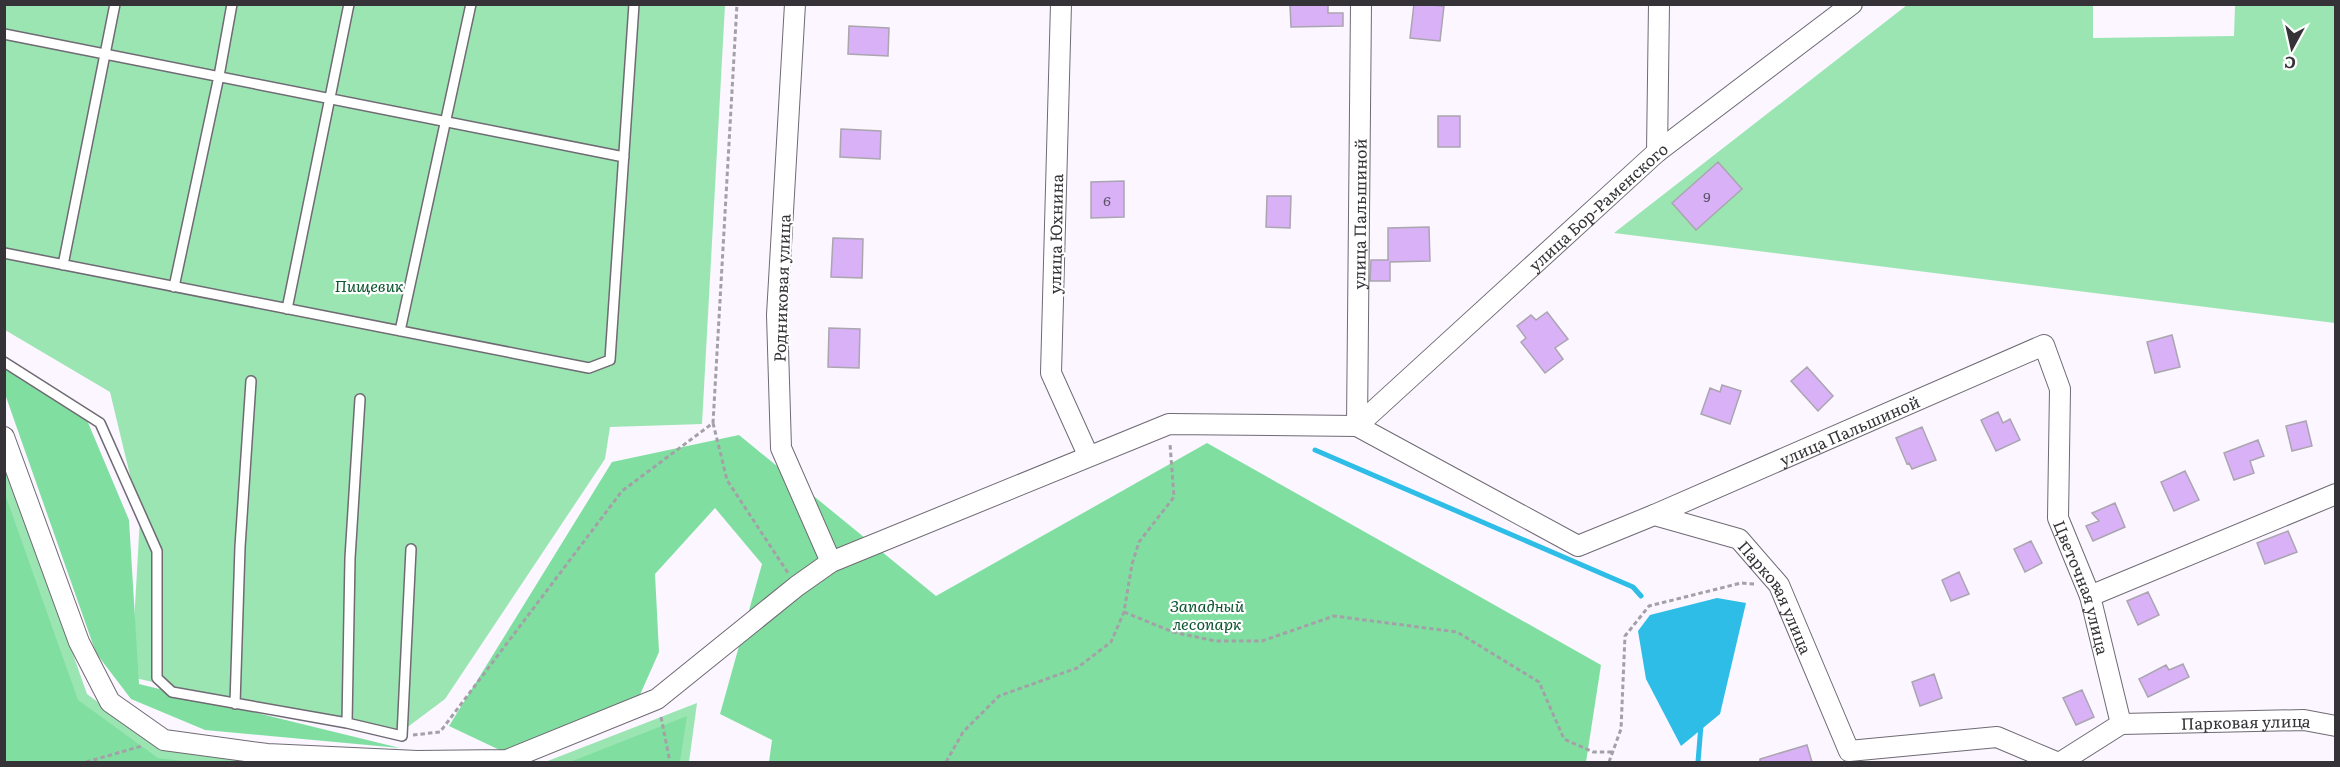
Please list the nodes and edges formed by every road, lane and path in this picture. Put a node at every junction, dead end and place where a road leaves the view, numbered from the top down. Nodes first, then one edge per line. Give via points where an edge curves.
1 (115, 4) edge
2 (232, 4) edge
3 (349, 4) edge
4 (471, 4) edge
5 (634, 4) edge
6 (737, 4) edge
7 (795, 4) edge
8 (1061, 4) edge
9 (1361, 4) edge
10 (1659, 4) edge
11 (1852, 4) edge
12 (4, 34) edge
13 (104, 54) junction
14 (219, 76) junction
15 (330, 98) junction
16 (446, 121) junction
17 (1657, 152) junction
18 (624, 157) junction
19 (4, 253) edge
20 (63, 265) junction
21 (174, 287) junction
22 (287, 309) junction
23 (400, 331) junction
24 (2044, 345) joint
25 (4, 362) edge
26 (251, 381) dead end
27 (360, 399) dead end
28 (713, 423) junction
29 (1168, 424) junction
30 (1357, 426) junction
31 (4, 437) edge
32 (1088, 455) junction
33 (2336, 494) edge
34 (1654, 515) junction
35 (411, 549) dead end
36 (831, 562) junction
37 (1741, 584) dead end
38 (796, 586) junction
39 (2090, 596) junction
40 (1124, 612) junction
41 (657, 699) junction
42 (235, 704) junction
43 (347, 723) junction
44 (2121, 724) junction
45 (2336, 726) edge
46 (402, 736) junction
47 (164, 740) junction
48 (1613, 752) junction
49 (86, 762) edge
50 (670, 762) edge
51 (946, 762) edge
52 (1609, 762) edge
53 (2058, 762) edge

1 - 13 lane
2 - 14 lane
3 - 15 lane
4 - 16 lane
5 - 18 lane
6 - 28 path
7 - 36 street, Родниковая улица via 777,315 781,448
8 - 32 street, улица Юхнина via 1051,373
9 - 30 street, улица Пальшиной
10 - 17 street
11 - 17 street, улица Бор-Раменского
12 - 13 lane
13 - 14 lane
13 - 20 lane
14 - 15 lane
14 - 21 lane
15 - 16 lane
15 - 22 lane
16 - 18 lane
16 - 23 lane
17 - 30 street, улица Бор-Раменского
18 - 23 lane via 610,360 588,368
19 - 20 lane
20 - 21 lane
21 - 22 lane
22 - 23 lane
24 - 34 street, улица Пальшиной
24 - 39 street, Цветочная улица via 2060,389 2058,518
25 - 42 lane via 100,423 157,551 157,678 172,692
26 - 42 lane
27 - 43 lane via 350,558
28 - 38 path via 727,480
28 - 46 path via 622,491 440,732
29 - 30 street
29 - 32 street
29 - 40 path via 1174,497 1139,542
30 - 34 street via 1578,546
31 - 47 street via 80,642 110,702
32 - 36 street
33 - 39 street
34 - 53 street, Парковая улица via 1739,539 1779,585 1849,751 1997,737
35 - 46 lane
36 - 38 street
37 - 48 path via 1649,606 1625,636 1622,729
38 - 41 street
39 - 44 street, Цветочная улица
40 - 48 path via 1173,632 1215,641 1262,641 1334,616 1457,632 1539,682 1564,739 1593,752
40 - 51 path via 1111,642 1077,668 999,696 963,732
41 - 47 street via 507,760 417,761 267,753
41 - 50 path
42 - 43 lane
43 - 46 lane
44 - 45 street, Парковая улица via 2304,720
44 - 53 street, Парковая улица
47 - 49 path
48 - 52 path

